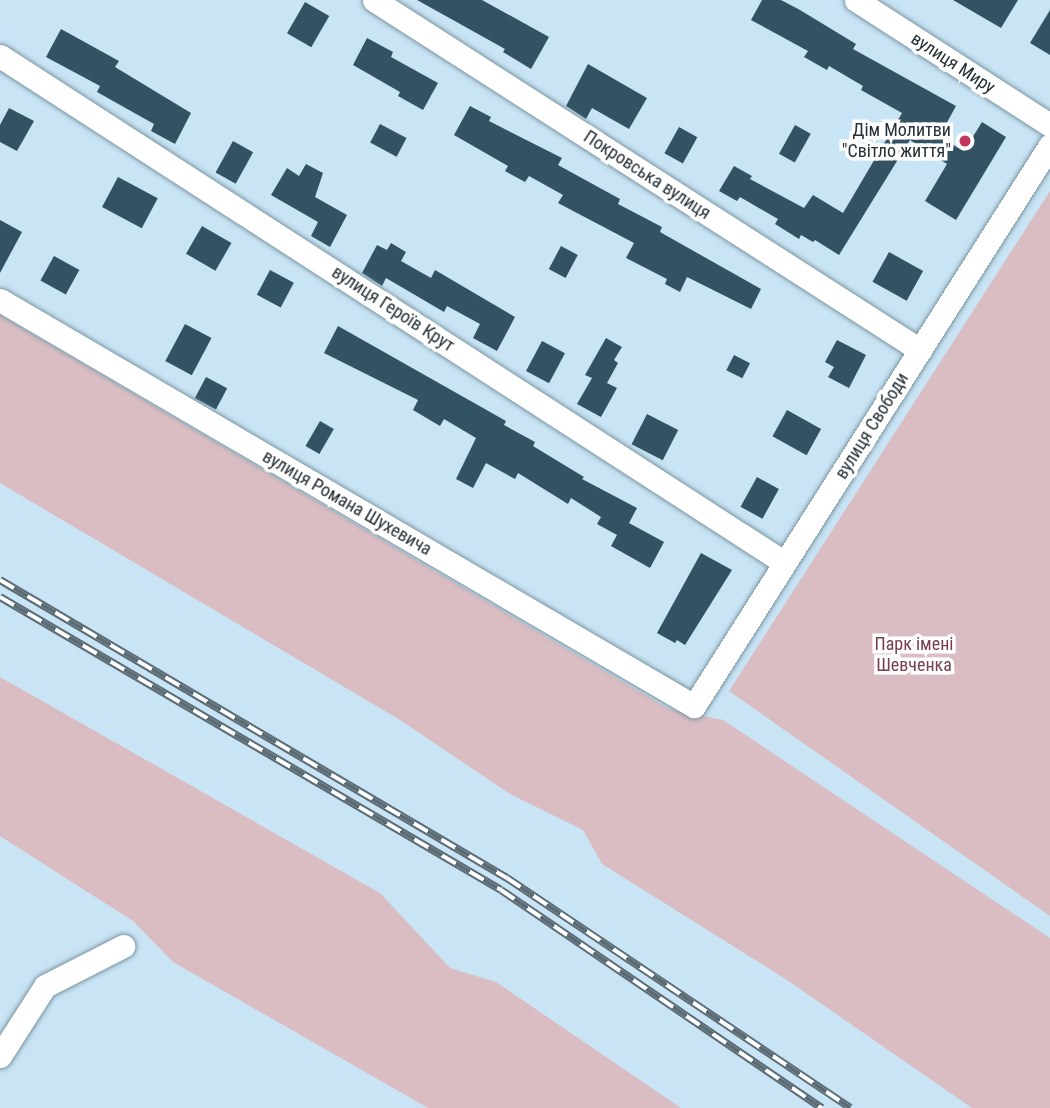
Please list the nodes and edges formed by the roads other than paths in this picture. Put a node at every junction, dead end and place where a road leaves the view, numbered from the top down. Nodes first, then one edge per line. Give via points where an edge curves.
1 (374, 0) edge
2 (856, 0) edge
3 (0, 56) edge
4 (1050, 125) edge
5 (1050, 145) edge
6 (0, 300) edge
7 (920, 350) junction
8 (785, 563) junction
9 (694, 706) joint
10 (122, 946) dead end
11 (0, 1056) edge

1 - 7 street, Покровська вулиця
2 - 4 street, вулиця Миру
3 - 8 street, вулиця Героїв Крут
5 - 7 street, вулиця Свободи
6 - 9 street, вулиця Романа Шухевича
7 - 8 street, вулиця Свободи
8 - 9 street, вулиця Свободи
10 - 11 street via 45,986

